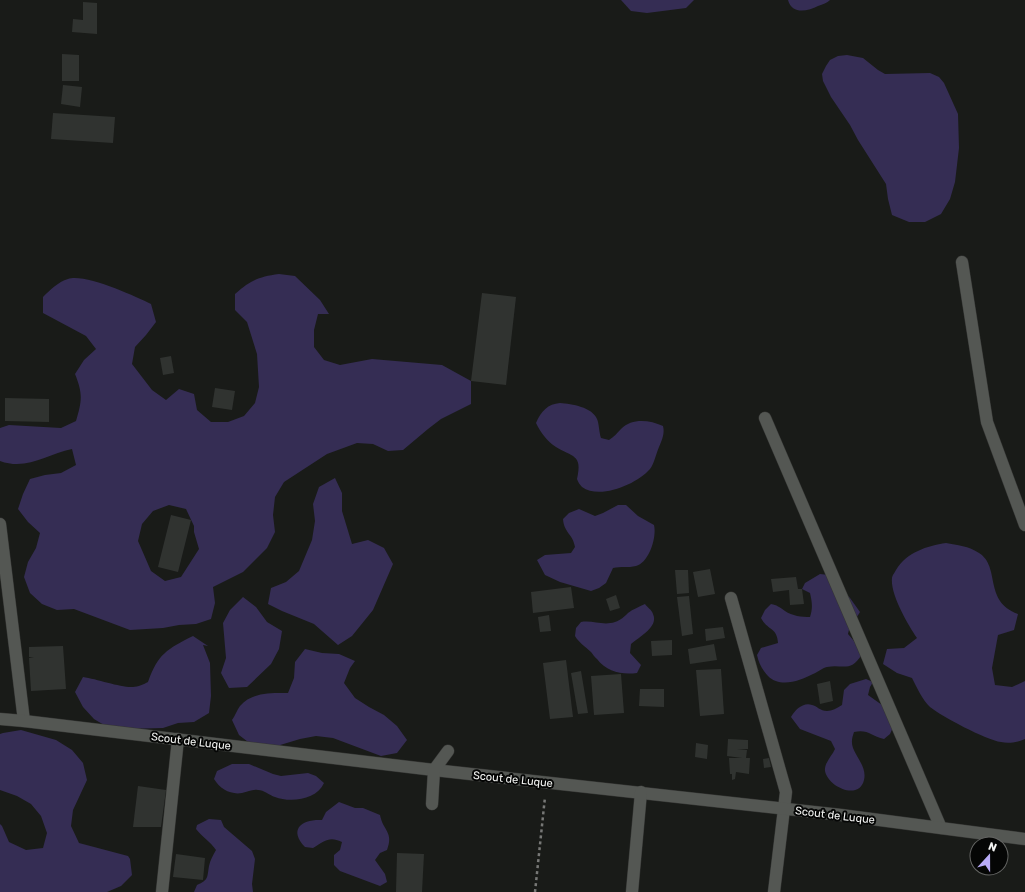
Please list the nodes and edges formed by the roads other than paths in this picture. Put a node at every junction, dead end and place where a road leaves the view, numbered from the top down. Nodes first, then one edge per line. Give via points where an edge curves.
1 (962, 262) dead end
2 (765, 418) dead end
3 (0, 524) edge
4 (1025, 525) edge
5 (731, 598) dead end
6 (0, 719) edge
7 (24, 721) junction
8 (178, 739) junction
9 (448, 751) dead end
10 (434, 770) junction
11 (641, 792) junction
12 (432, 804) dead end
13 (785, 809) junction
14 (941, 828) junction
15 (1025, 839) edge
16 (162, 892) edge
17 (632, 892) edge
18 (774, 892) edge

1 - 4 street via 987,422
2 - 14 street
3 - 7 street
5 - 13 street via 786,792
6 - 7 street, Scout de Luque
7 - 8 street, Scout de Luque
8 - 10 street, Scout de Luque
8 - 16 street
9 - 10 street
10 - 11 street, Scout de Luque
10 - 12 street
11 - 13 street, Scout de Luque
11 - 17 street
13 - 14 street, Scout de Luque
13 - 18 street
14 - 15 street, Scout de Luque

